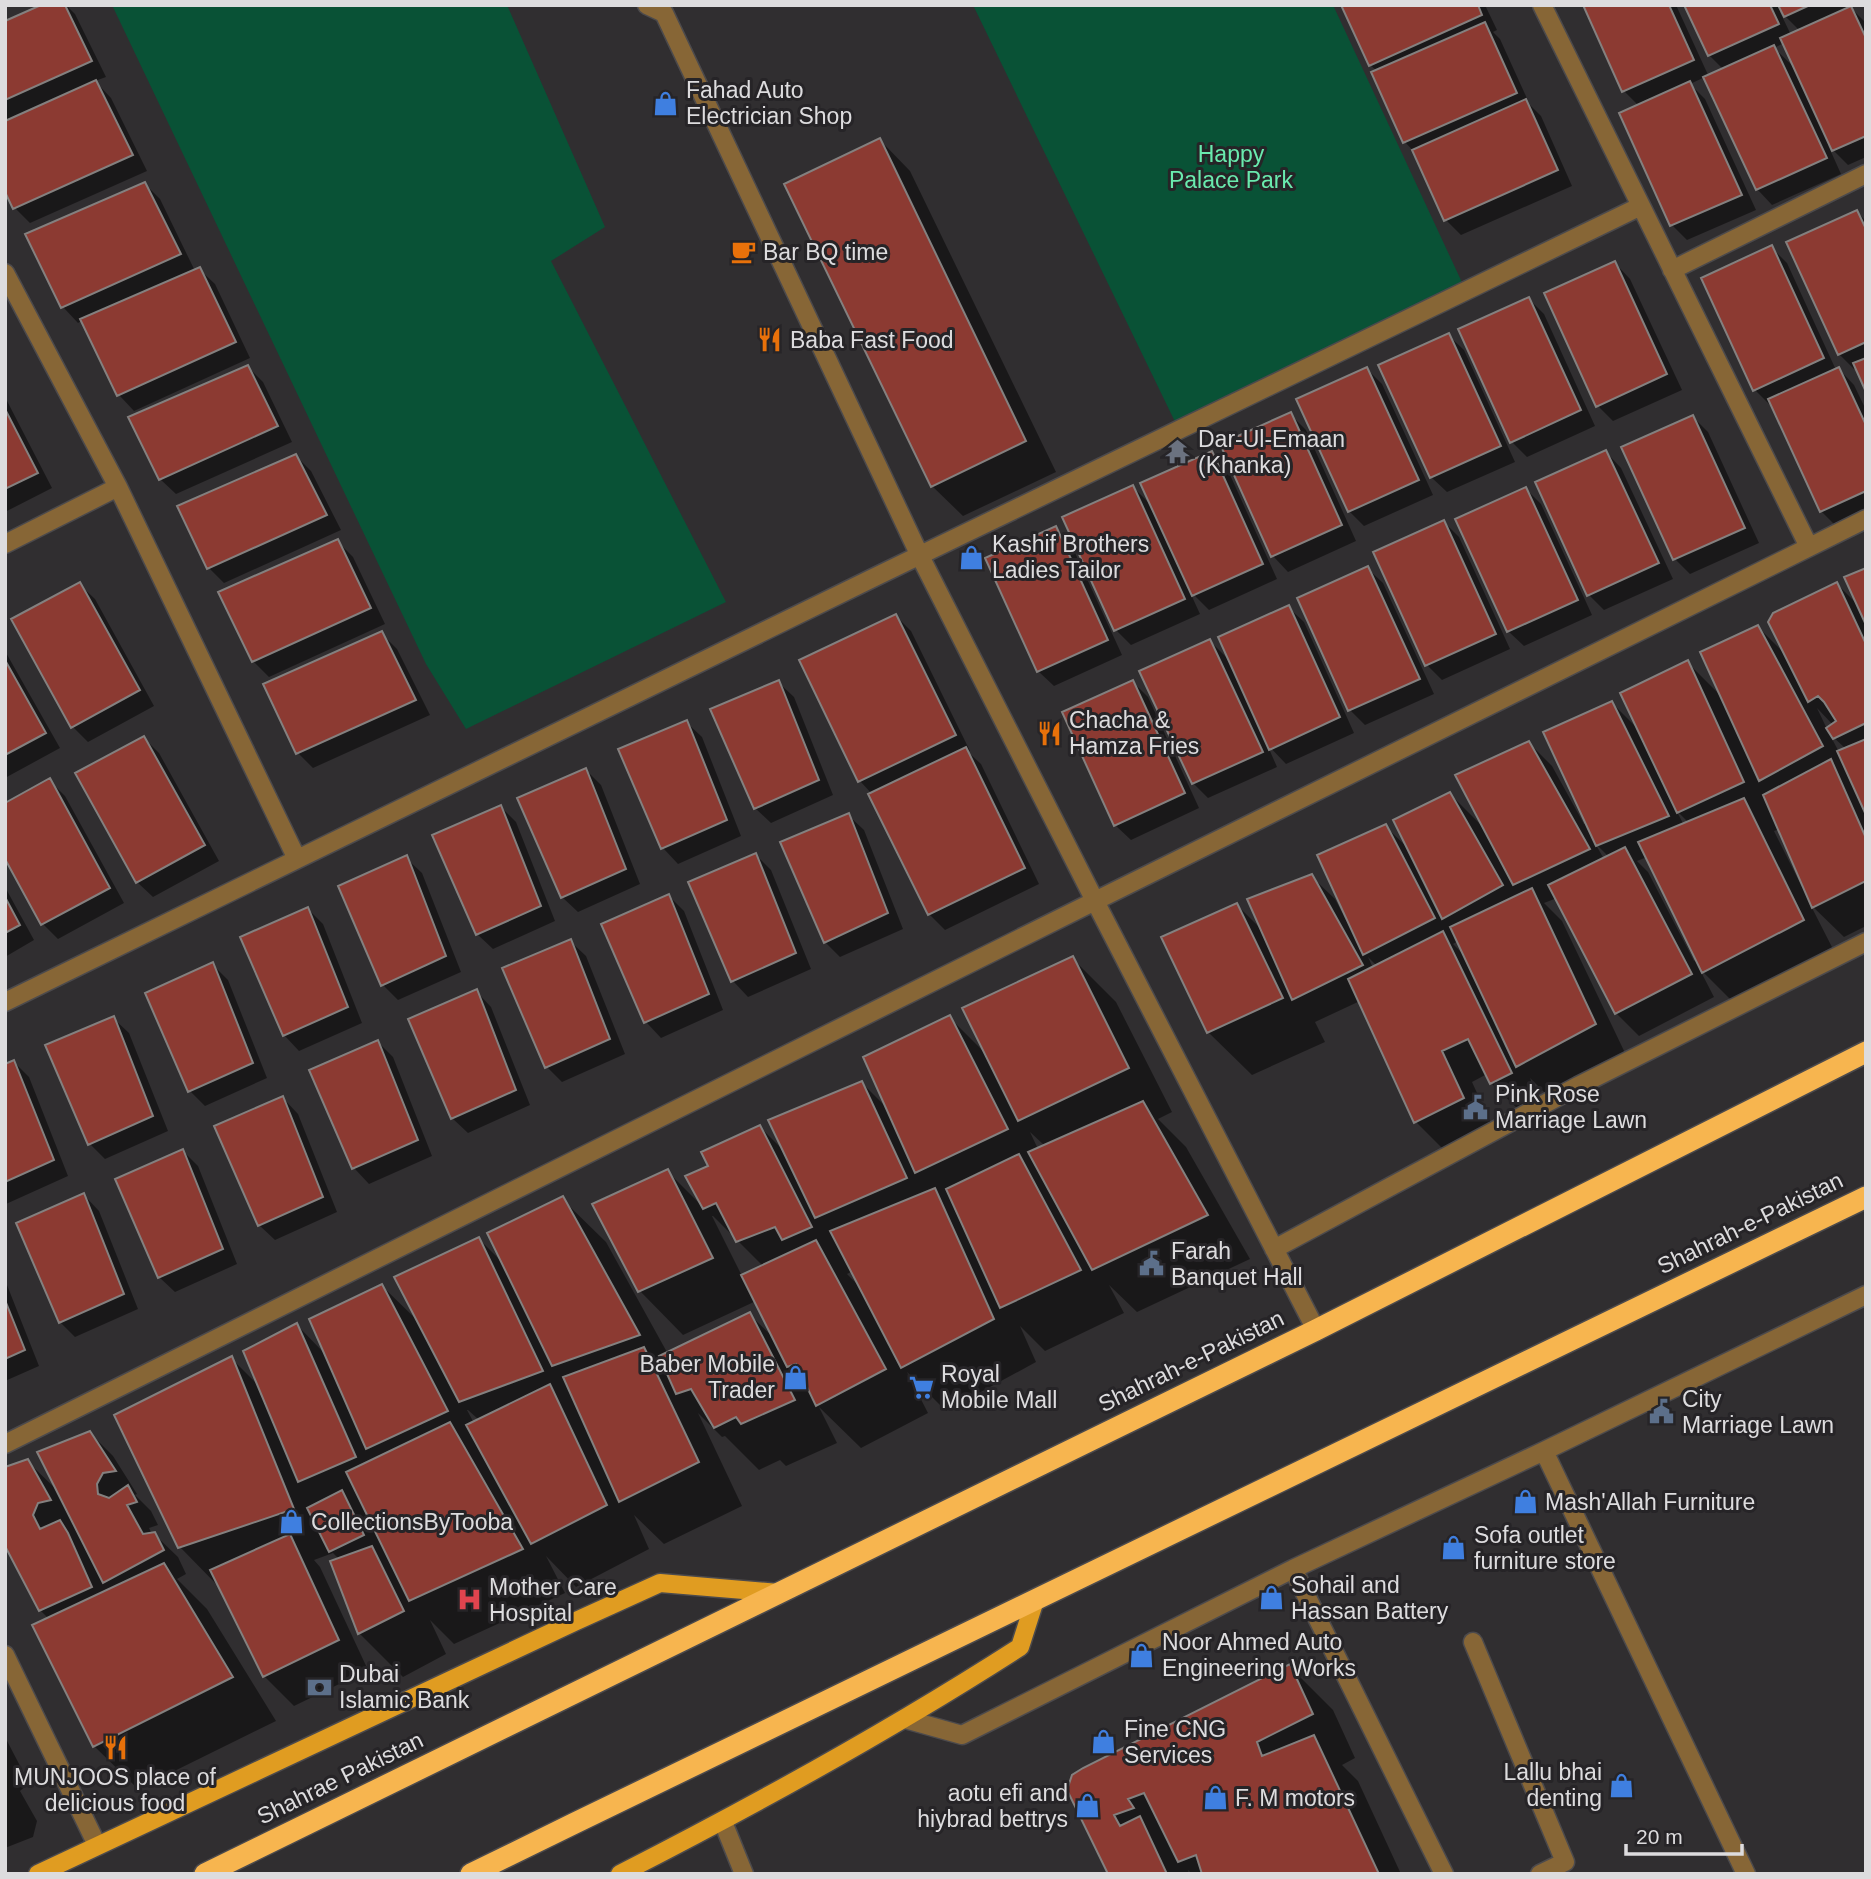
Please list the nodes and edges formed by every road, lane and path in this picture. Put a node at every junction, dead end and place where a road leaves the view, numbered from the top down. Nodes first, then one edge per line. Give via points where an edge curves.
1 (1542, 5) edge
2 (663, 8) edge
3 (1866, 174) edge
4 (1641, 206) junction
5 (1672, 270) junction
6 (5, 273) edge
7 (118, 488) junction
8 (1866, 519) edge
9 (5, 544) edge
10 (1809, 547) junction
11 (920, 556) junction
12 (297, 859) junction
13 (1095, 901) junction
14 (1866, 942) edge
15 (5, 1002) edge
16 (1866, 1052) edge
17 (1866, 1197) edge
18 (1274, 1249) junction
19 (1866, 1294) edge
20 (1316, 1330) junction
21 (5, 1444) edge
22 (1544, 1451) junction
23 (1293, 1569) junction
24 (779, 1592) junction
25 (1035, 1600) junction
26 (1473, 1642) dead end
27 (5, 1655) edge
28 (611, 1674) joint
29 (905, 1719) junction
30 (723, 1822) junction
31 (97, 1845) junction
32 (1568, 1868) edge
33 (38, 1874) edge
34 (205, 1874) edge
35 (471, 1874) edge
36 (620, 1874) edge
37 (744, 1874) edge
38 (1444, 1874) edge
39 (1541, 1874) edge
40 (1746, 1874) edge

1 - 4 street
2 - 11 street
3 - 5 street
4 - 5 street
4 - 11 street
5 - 10 street
6 - 7 street
7 - 9 street
7 - 12 street
8 - 10 street
10 - 13 street
11 - 12 street
11 - 13 street
12 - 15 street
13 - 18 street
13 - 21 street
14 - 18 street via 1578,1086
16 - 20 highway, Shahrah-e-Pakistan
17 - 25 highway, Shahrah-e-Pakistan
18 - 20 street
19 - 22 street
20 - 24 highway, Shahrah-e-Pakistan
22 - 23 street
22 - 40 street
23 - 29 street via 962,1735
23 - 38 street
24 - 28 highway, Shahrah-e-Pakistan
24 - 31 main road via 660,1583
25 - 29 main road via 1020,1647
25 - 35 highway, Shahrah-e-Pakistan
26 - 32 street
27 - 31 street
28 - 34 highway, Shahrae Pakistan
29 - 30 main road
30 - 36 main road
30 - 37 street
31 - 33 main road
32 - 39 street

